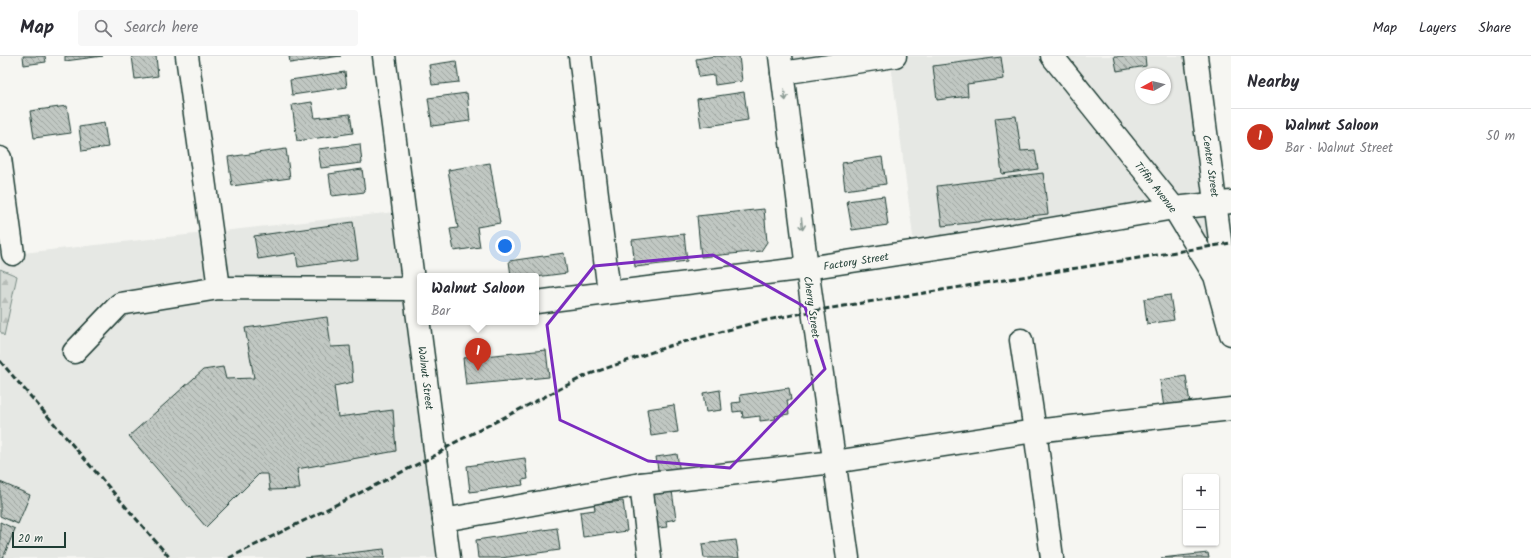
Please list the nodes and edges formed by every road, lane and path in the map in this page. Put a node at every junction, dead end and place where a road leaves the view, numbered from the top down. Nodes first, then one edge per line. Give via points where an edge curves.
1 (187, 56) edge
2 (384, 56) edge
3 (580, 56) edge
4 (895, 56) edge
5 (1052, 56) edge
6 (1196, 56) edge
7 (781, 64) edge
8 (0, 158) edge
9 (1224, 203) edge
10 (1174, 208) junction
11 (13, 254) dead end
12 (807, 268) junction
13 (219, 288) junction
14 (414, 289) junction
15 (609, 292) junction
16 (539, 302) edge
17 (417, 306) edge
18 (1231, 323) edge
19 (420, 325) edge
20 (1231, 334) edge
21 (1021, 340) dead end
22 (74, 352) dead end
23 (1231, 409) edge
24 (1035, 431) junction
25 (834, 462) junction
26 (641, 484) junction
27 (444, 520) junction
28 (449, 558) edge
29 (650, 558) edge
30 (848, 558) edge
31 (1052, 558) edge

1 - 13 main road
2 - 14 main road, Walnut Street
3 - 15 main road
4 - 7 main road
5 - 10 main road, Tiffin Avenue
6 - 9 main road, Center Street
7 -> 12 main road, Cherry Street
8 - 11 main road
9 - 10 main road, Factory Street
9 - 18 main road, Center Street
10 - 12 main road, Factory Street
10 - 20 main road, Tiffin Avenue via 1215,276
12 - 15 main road, Factory Street
12 - 25 main road, Cherry Street
13 - 14 main road
13 - 22 main road via 120,304
14 - 17 main road, Walnut Street
15 - 16 main road, Factory Street
19 - 27 main road, Walnut Street
21 - 24 main road
23 - 24 main road
24 - 25 main road
24 - 31 main road
25 - 26 main road
25 - 30 main road, Cherry Street
26 - 27 main road
26 - 29 main road
27 - 28 main road, Walnut Street

